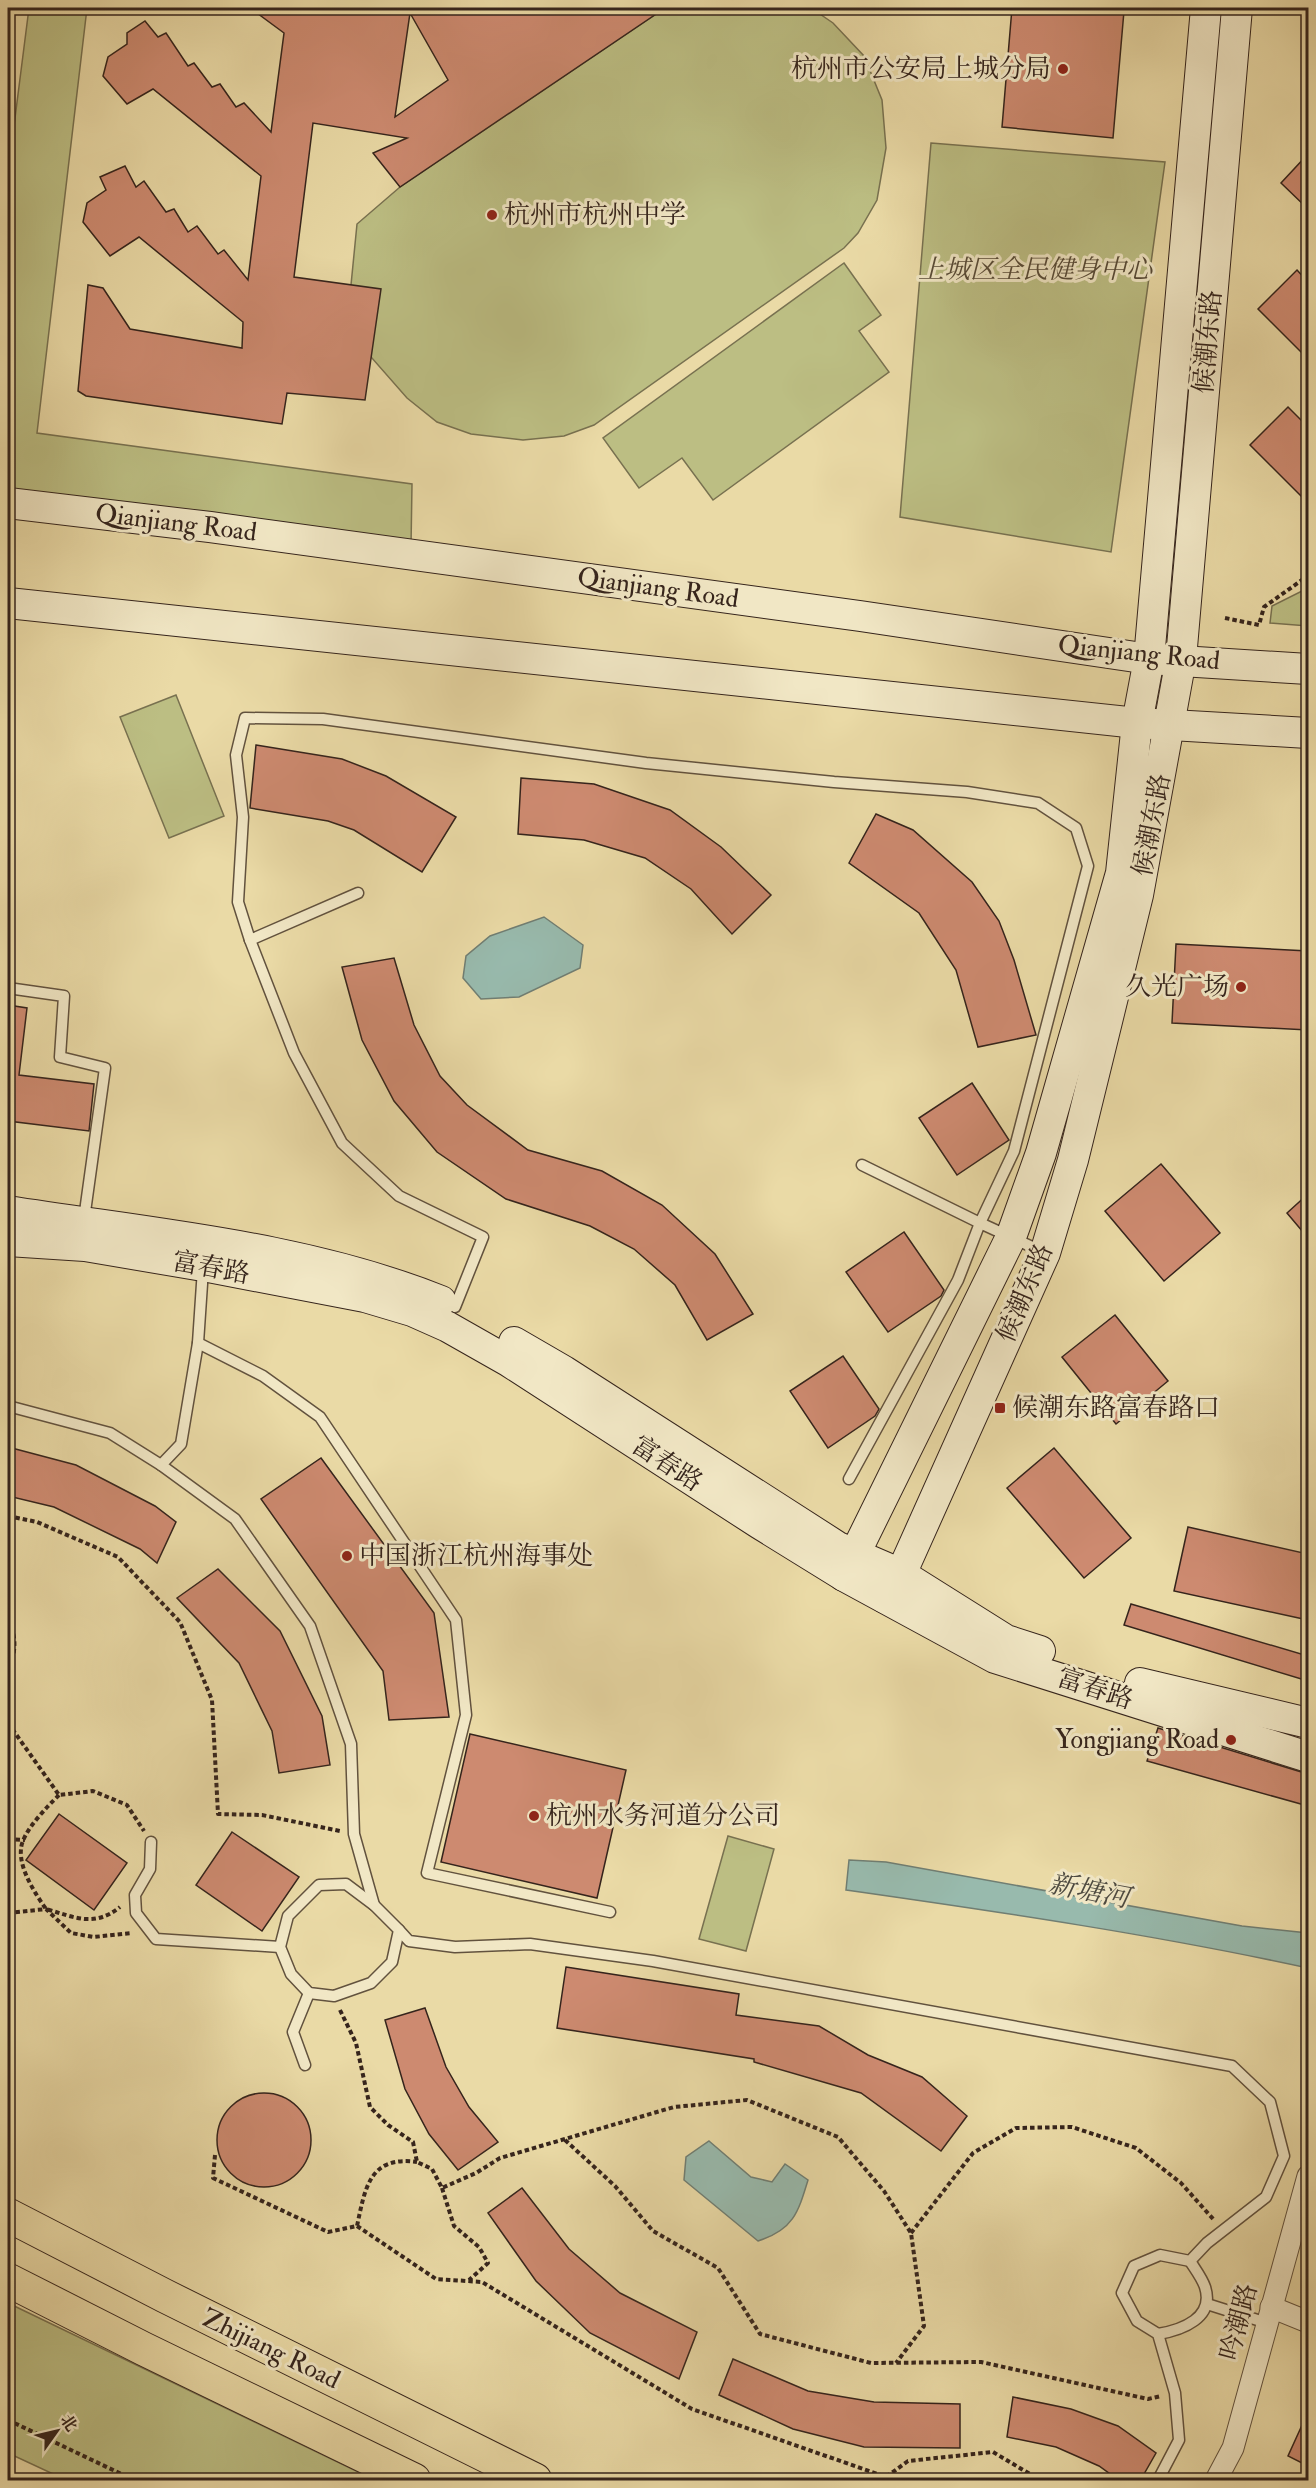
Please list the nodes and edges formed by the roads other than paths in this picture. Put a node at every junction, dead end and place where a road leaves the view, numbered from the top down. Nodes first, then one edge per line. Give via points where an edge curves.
1 (1206, 8) edge
2 (1237, 8) edge
3 (8, 503) edge
4 (8, 603) edge
5 (1149, 659) junction
6 (1182, 659) junction
7 (1308, 669) edge
8 (1137, 723) junction
9 (1171, 725) junction
10 (1308, 734) edge
11 (358, 893) dead end
12 (250, 940) junction
13 (8, 988) edge
14 (862, 1165) dead end
15 (8, 1211) edge
16 (83, 1223) junction
17 (980, 1223) junction
18 (1011, 1237) junction
19 (8, 1241) edge
20 (1045, 1253) junction
21 (205, 1254) junction
22 (455, 1307) junction
23 (198, 1343) junction
24 (8, 1406) edge
25 (161, 1465) junction
26 (849, 1479) dead end
27 (849, 1565) junction
28 (893, 1586) junction
29 (1308, 1723) edge
30 (1308, 1756) edge
31 (151, 1842) road end
32 (374, 1905) junction
33 (610, 1912) dead end
34 (399, 1930) junction
35 (280, 1947) junction
36 (309, 1993) junction
37 (305, 2065) dead end
38 (1308, 2176) edge
39 (1304, 2208) edge
40 (8, 2215) edge
41 (1190, 2262) junction
42 (8, 2280) edge
43 (1207, 2304) junction
44 (1269, 2315) junction
45 (1308, 2322) edge
46 (1158, 2334) junction
47 (414, 2481) edge
48 (535, 2481) edge
49 (1158, 2481) edge
50 (1216, 2481) edge

1 - 5 street, 候潮东路
2 - 6 street, 候潮东路
3 - 5 street, Qianjiang Road via 234,530
4 - 8 street
5 - 6 street, Qianjiang Road
5 - 8 street, 候潮东路
6 - 7 street, Qianjiang Road
6 - 9 street, 候潮东路
8 - 9 street
8 - 18 street, 候潮东路 via 1121,873 1041,1153
9 - 10 street
9 - 20 street, 候潮东路 via 1138,895 1073,1160
11 - 12 lane
12 - 17 lane via 238,902 243,817 236,754 245,718 322,719 646,763 967,792 1038,803 1076,828 1088,866 1014,1150
12 - 22 lane via 294,1053 342,1143 399,1196 483,1237
13 - 16 lane via 64,996 60,1057 105,1068
14 - 17 lane
15 - 16 street, 富春路
16 - 21 street, 富春路
17 - 18 lane
17 - 26 lane via 958,1280
18 - 20 lane
18 - 27 street, 候潮东路
19 - 21 street, 富春路
20 - 28 street, 候潮东路
21 - 22 street, 富春路 via 272,1252 393,1282
21 - 23 lane
21 - 27 street, 富春路 via 412,1311 448,1327 508,1361 760,1524
22 - 27 street, 富春路 via 564,1371 838,1547
23 - 25 lane via 181,1444
23 - 33 lane via 263,1376 320,1417 456,1620 466,1715 427,1873
24 - 25 lane via 110,1433
25 - 32 lane via 235,1519 310,1626 351,1744 354,1834
27 - 28 street, 富春路
28 - 29 street, 富春路 via 1006,1640 1158,1689
28 - 30 street, 富春路 via 995,1658
31 - 35 lane via 150,1869 135,1895 136,1913 156,1940
32 - 34 lane
32 - 35 lane via 346,1884 319,1886 288,1916
34 - 36 lane via 392,1962 371,1983 334,1996
34 - 41 lane via 409,1941 455,1947 530,1944 653,1961 1232,2066 1270,2102 1284,2156 1266,2197 1207,2243
35 - 36 lane via 291,1974
36 - 37 lane via 292,2032
38 - 39 street, 吟潮路
39 - 44 street, 吟潮路
40 - 48 main road, Zhijiang Road
41 - 43 lane via 1205,2287
41 - 46 lane via 1160,2254 1134,2266 1122,2293 1137,2321
42 - 47 main road
43 - 44 lane
43 - 46 lane via 1197,2320 1178,2331
44 - 45 street
44 - 50 street, 吟潮路 via 1233,2448
46 - 49 lane via 1175,2393 1179,2440

